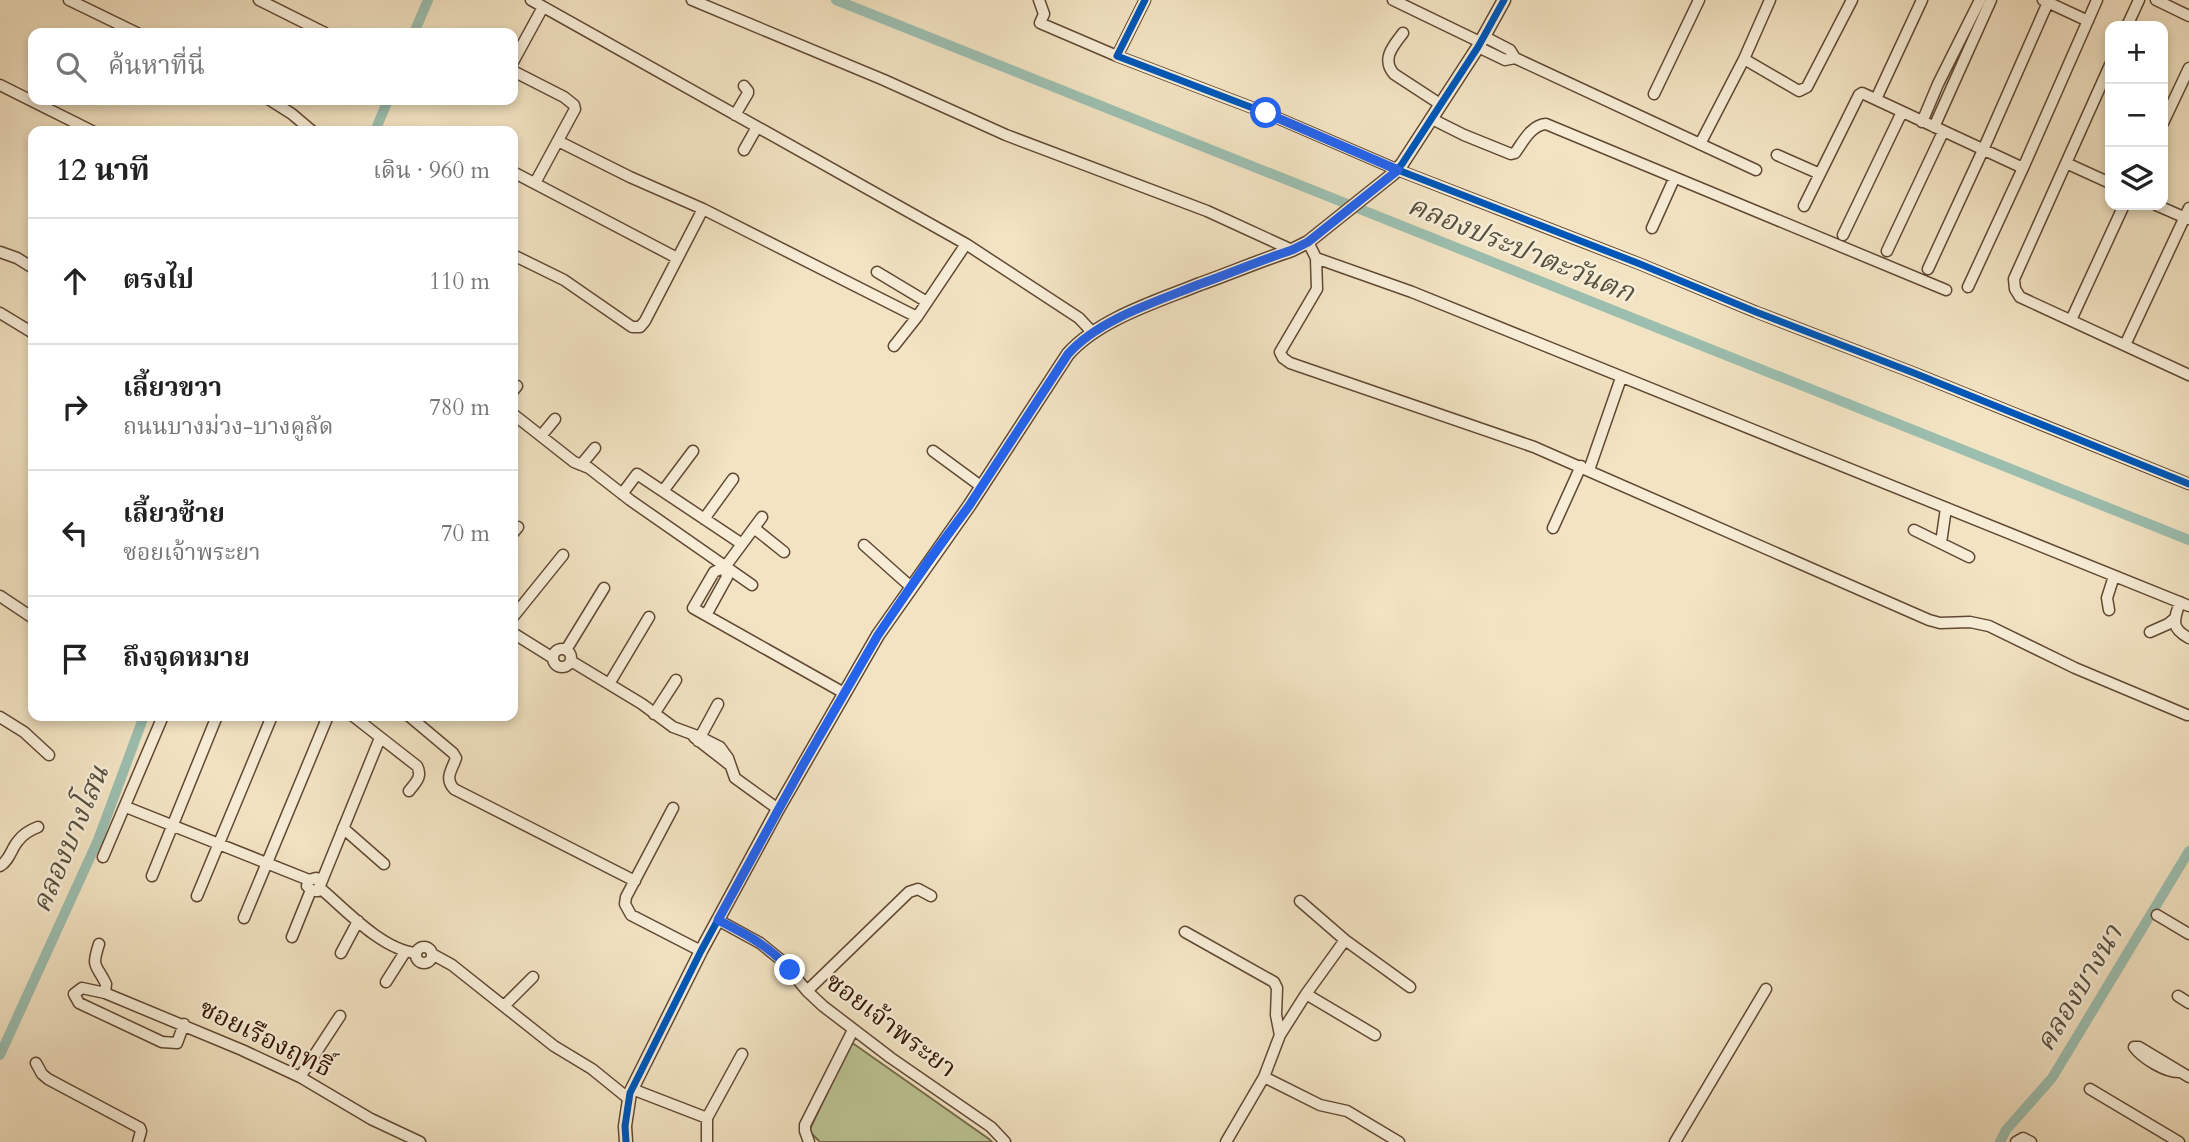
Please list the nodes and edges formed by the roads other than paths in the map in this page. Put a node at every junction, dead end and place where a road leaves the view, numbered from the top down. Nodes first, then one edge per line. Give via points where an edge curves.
1 (69, 0) edge
2 (259, 0) edge
3 (531, 0) edge
4 (692, 0) edge
5 (1145, 0) edge
6 (1393, 0) edge
7 (1504, 0) edge
8 (1699, 0) edge
9 (1770, 0) edge
10 (1852, 0) edge
11 (1922, 0) edge
12 (1980, 0) edge
13 (1991, 0) edge
14 (2098, 0) edge
15 (2139, 0) edge
16 (2156, 0) edge
17 (1042, 1) edge
18 (2046, 1) edge
19 (543, 7) junction
20 (2189, 16) edge
21 (2129, 21) edge
22 (2088, 22) junction
23 (127, 28) edge
24 (315, 28) edge
25 (1402, 33) dead end
26 (1480, 42) junction
27 (1958, 47) junction
28 (1969, 52) junction
29 (518, 53) edge
30 (1117, 57) junction
31 (1744, 59) junction
32 (2189, 68) edge
33 (518, 74) edge
34 (2105, 76) edge
35 (0, 85) edge
36 (744, 86) dead end
37 (1654, 94) dead end
38 (28, 99) edge
39 (1876, 99) junction
40 (1440, 104) junction
41 (40, 105) edge
42 (278, 105) edge
43 (1902, 112) junction
44 (2168, 112) edge
45 (735, 115) junction
46 (1432, 119) junction
47 (1922, 122) junction
48 (82, 126) edge
49 (306, 126) edge
50 (757, 127) junction
51 (1938, 130) junction
52 (558, 141) junction
53 (1700, 144) junction
54 (744, 150) dead end
55 (1983, 150) junction
56 (1777, 155) dead end
57 (2066, 163) junction
58 (2023, 168) junction
59 (1756, 170) dead end
60 (1395, 172) junction
61 (518, 174) edge
62 (1820, 174) junction
63 (1674, 179) junction
64 (2105, 181) edge
65 (535, 183) junction
66 (1804, 205) dead end
67 (703, 209) junction
68 (2168, 209) edge
69 (2122, 210) edge
70 (2188, 215) edge
71 (1652, 228) dead end
72 (1843, 235) dead end
73 (1313, 238) junction
74 (965, 244) junction
75 (1292, 250) junction
76 (1887, 251) dead end
77 (0, 252) edge
78 (518, 257) edge
79 (677, 258) junction
80 (1316, 258) junction
81 (28, 265) edge
82 (1928, 269) dead end
83 (877, 272) dead end
84 (1968, 287) dead end
85 (1946, 290) dead end
86 (927, 302) junction
87 (0, 313) edge
88 (917, 317) junction
89 (2071, 320) junction
90 (28, 330) edge
91 (1093, 333) junction
92 (2125, 345) junction
93 (894, 346) dead end
94 (2188, 372) edge
95 (1620, 378) junction
96 (518, 418) edge
97 (555, 419) dead end
98 (541, 436) junction
99 (595, 448) dead end
100 (693, 451) dead end
101 (933, 451) dead end
102 (581, 465) junction
103 (1585, 468) junction
104 (733, 479) dead end
105 (2189, 484) edge
106 (982, 487) junction
107 (663, 491) junction
108 (622, 494) junction
109 (1946, 508) junction
110 (762, 517) dead end
111 (704, 519) junction
112 (754, 528) junction
113 (1553, 528) dead end
114 (1914, 530) dead end
115 (1941, 543) junction
116 (742, 544) junction
117 (864, 545) dead end
118 (784, 552) dead end
119 (563, 555) dead end
120 (1969, 557) dead end
121 (725, 567) junction
122 (2114, 576) junction
123 (752, 585) dead end
124 (604, 587) dead end
125 (911, 587) junction
126 (0, 596) edge
127 (2184, 604) edge
128 (2109, 610) dead end
129 (518, 611) edge
130 (28, 615) edge
131 (706, 615) junction
132 (649, 617) dead end
133 (2175, 619) junction
134 (2150, 632) dead end
135 (2189, 638) edge
136 (518, 640) edge
137 (569, 655) junction
138 (553, 658) junction
139 (676, 680) dead end
140 (609, 684) junction
141 (844, 693) junction
142 (718, 704) dead end
143 (654, 714) junction
144 (2187, 715) dead end
145 (0, 718) edge
146 (161, 721) edge
147 (215, 721) edge
148 (270, 721) edge
149 (326, 721) edge
150 (359, 721) edge
151 (415, 721) edge
152 (380, 738) junction
153 (697, 738) junction
154 (48, 755) dead end
155 (409, 791) dead end
156 (126, 807) junction
157 (673, 808) dead end
158 (778, 809) junction
159 (173, 826) junction
160 (38, 827) dead end
161 (342, 828) junction
162 (219, 845) junction
163 (103, 857) dead end
164 (267, 863) junction
165 (384, 864) dead end
166 (0, 866) edge
167 (152, 876) dead end
168 (635, 881) junction
169 (315, 885) junction
170 (931, 896) dead end
171 (197, 897) dead end
172 (1300, 901) dead end
173 (2157, 915) dead end
174 (244, 918) dead end
175 (718, 920) junction
176 (358, 921) junction
177 (1185, 932) dead end
178 (2189, 934) edge
179 (292, 937) dead end
180 (1345, 940) junction
181 (99, 944) dead end
182 (701, 951) junction
183 (341, 953) dead end
184 (410, 953) junction
185 (533, 977) dead end
186 (386, 982) dead end
187 (1410, 987) dead end
188 (1766, 989) dead end
189 (807, 991) junction
190 (105, 992) junction
191 (1306, 994) junction
192 (2178, 996) dead end
193 (2189, 1003) edge
194 (505, 1005) junction
195 (340, 1016) dead end
196 (184, 1024) junction
197 (853, 1030) junction
198 (1280, 1035) junction
199 (1375, 1035) dead end
200 (742, 1054) dead end
201 (36, 1063) dead end
202 (300, 1077) junction
203 (1264, 1077) junction
204 (2090, 1089) dead end
205 (631, 1094) junction
206 (707, 1118) junction
207 (138, 1142) edge
208 (419, 1142) edge
209 (626, 1142) edge
210 (707, 1142) edge
211 (809, 1142) edge
212 (1005, 1142) edge
213 (1226, 1142) edge
214 (1399, 1142) edge
215 (1675, 1142) edge
216 (2016, 1142) edge
217 (2031, 1142) edge
218 (2179, 1142) edge

1 - 23 street
2 - 24 street
3 - 19 street
4 - 75 street via 1006,135 1207,211
5 - 30 street
6 - 26 street
7 - 26 street
8 - 37 street
9 - 31 street
10 - 31 street via 1804,90
11 - 39 street
12 - 27 street
13 - 28 street
14 - 22 street
15 - 21 street
16 - 20 street
17 - 30 street via 1040,23
18 - 22 street
18 - 55 street
19 - 29 street
19 - 45 street
22 - 58 street
25 - 40 street via 1388,57 1388,68
26 - 40 street
26 - 53 street via 1510,50 1516,58
27 - 28 street
27 - 47 street
28 - 51 street
30 - 60 street via 1266,113
31 - 53 street
32 - 44 street
33 - 52 street via 574,105
34 - 57 street
35 - 38 street
36 - 45 street via 748,93
39 - 43 street
39 - 62 street via 1859,95
40 - 46 street
41 - 48 street
42 - 49 street
43 - 47 street
43 - 72 street
45 - 50 street
46 - 60 street
46 - 63 street via 1511,154 1532,130 1546,124
47 - 51 street
50 - 54 street
50 - 74 street
51 - 55 street
51 - 76 street
52 - 65 street
52 - 67 street
53 - 59 street
55 - 58 street
55 - 82 street
56 - 62 street
57 - 64 street
57 - 89 street via 2014,284 2020,297
58 - 84 street
60 - 73 street
60 - 105 street via 1640,264
61 - 65 street
62 - 66 street
63 - 71 street
63 - 85 street
65 - 79 street
67 - 79 street
67 - 88 street
68 - 70 street
69 - 89 street
70 - 92 street
73 - 75 street
73 - 80 street
74 - 86 street
74 - 91 street via 1079,318
75 - 91 street via 1134,310
77 - 81 street
78 - 79 street via 564,280 636,328 645,321
80 - 95 street via 1412,292
80 - 103 street via 1317,289 1280,352 1283,358
83 - 86 street
86 - 88 street
87 - 90 street
88 - 93 street
89 - 92 street
91 - 106 street via 1068,354
92 - 94 street
95 - 103 street
95 - 109 street
96 - 98 street
97 - 98 street
98 - 102 street
99 - 102 street
100 - 107 street
101 - 106 street
102 - 108 street
103 - 113 street
103 - 144 street via 1929,620 1989,626
104 - 111 street
106 - 125 street
107 - 108 street via 637,474
107 - 111 street
108 - 121 street
109 - 115 street
109 - 122 street
110 - 112 street
111 - 116 street
112 - 116 street
112 - 118 street
114 - 115 street
115 - 120 street
116 - 121 street
117 - 125 street
119 - 129 street
121 - 123 street
121 - 131 street via 727,577
121 - 131 street via 714,572 693,608
122 - 127 street
122 - 128 street via 2107,598
124 - 137 street
125 - 141 street
126 - 130 street
127 - 133 street
131 - 141 street
132 - 140 street
133 - 134 street
133 - 135 street via 2178,631
136 - 138 street
137 - 138 street via 557,651
137 - 138 street via 568,666 555,664
137 - 140 street
139 - 143 street
140 - 143 street
141 - 158 street
142 - 153 street
143 - 153 street
145 - 154 street via 24,732
146 - 156 street
147 - 159 street
148 - 162 street
149 - 164 street
150 - 152 street
151 - 168 street via 456,758 448,775 454,789
152 - 155 street via 419,769 419,778
152 - 161 street
153 - 158 street via 720,747 735,778
156 - 159 street
156 - 163 street
157 - 168 street
158 - 175 street
159 - 162 street
159 - 167 street
160 - 166 street via 23,835
161 - 165 street
161 - 169 street
162 - 164 street
162 - 171 street
164 - 169 street
164 - 174 street
168 - 182 street via 625,904 631,915
169 - 176 street
169 - 179 street
170 - 189 street via 918,889 909,892
172 - 180 street
173 - 178 street
175 - 182 street
175 - 189 street, ซอยเจ้าพระยา via 772,951
176 - 183 street
176 - 184 street
177 - 198 street via 1274,982
180 - 187 street
180 - 191 street
181 - 190 street via 94,962 105,979
182 - 205 street
184 - 186 street
184 - 194 street via 425,963 432,954 442,958
185 - 194 street
188 - 215 street
189 - 197 street, ซอยเจ้าพระยา
190 - 196 street, ซอยเรืองฤทธิ์
190 - 196 street, ซอยเรืองฤทธิ์ via 87,988 74,994 79,1003 162,1042 177,1043
191 - 198 street
191 - 199 street
192 - 193 street
194 - 205 street via 554,1046
195 - 202 street
196 - 202 street, ซอยเรืองฤทธิ์
197 - 211 street via 805,1125
197 - 212 street, ซอยเจ้าพระยา via 971,1112
198 - 203 street
200 - 206 street
201 - 207 street via 48,1079 140,1128
202 - 208 street, ซอยเรืองฤทธิ์
203 - 213 street
203 - 214 street via 1320,1105 1347,1111
204 - 218 street
205 - 206 street
205 - 209 street
206 - 210 street
216 - 217 street via 2023,1138

